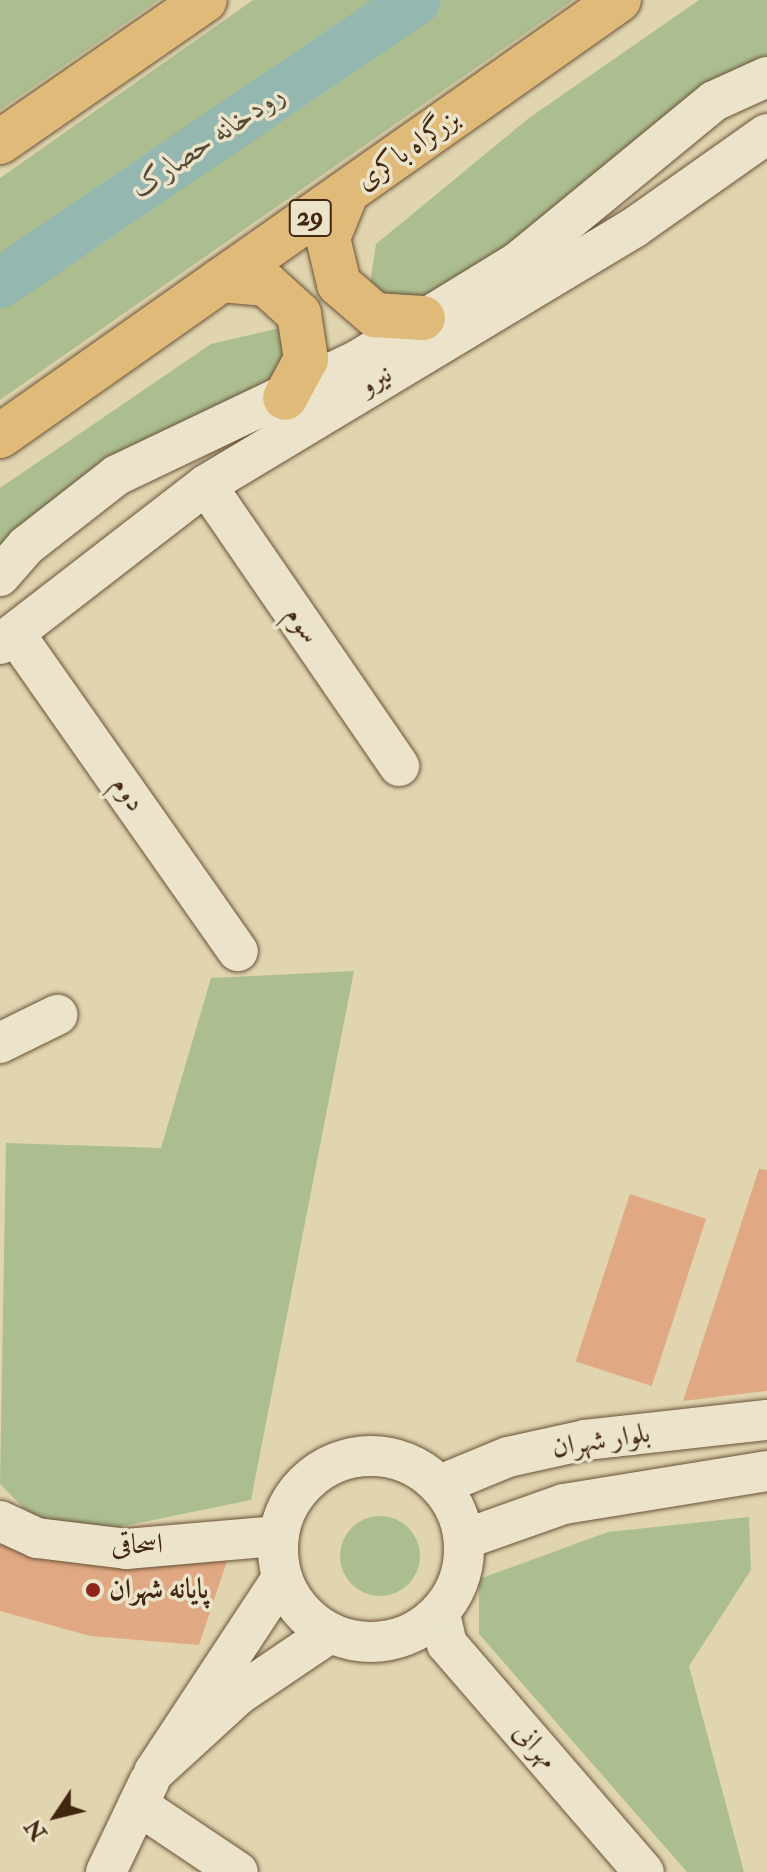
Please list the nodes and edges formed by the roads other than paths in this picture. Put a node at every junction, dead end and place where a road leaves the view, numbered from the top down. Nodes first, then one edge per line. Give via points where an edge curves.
1 (205, 0) edge
2 (619, 0) edge
3 (767, 77) edge
4 (767, 134) edge
5 (0, 142) edge
6 (661, 143) junction
7 (695, 187) junction
8 (346, 194) junction
9 (221, 280) junction
10 (423, 318) junction
11 (285, 398) junction
12 (0, 436) edge
13 (206, 485) junction
14 (73, 505) junction
15 (111, 552) junction
16 (0, 576) edge
17 (9, 641) edge
18 (399, 766) dead end
19 (238, 951) dead end
20 (57, 1015) dead end
21 (0, 1043) edge
22 (767, 1420) edge
23 (767, 1471) edge
24 (440, 1485) junction
25 (0, 1521) edge
26 (278, 1536) junction
27 (465, 1539) junction
28 (282, 1578) junction
29 (440, 1614) junction
30 (330, 1633) junction
31 (402, 1637) junction
32 (146, 1788) junction
33 (106, 1872) edge
34 (238, 1872) edge
35 (612, 1872) edge
36 (644, 1872) edge

1 - 5 highway
2 - 8 highway, بزرگراه باکری / 29
3 - 6 street, نیرو via 714,101
4 - 7 street, نیرو
6 - 7 street via 690,155
6 - 10 street, نیرو via 518,262
7 - 13 street, نیرو
8 - 9 highway, بزرگراه باکری / 29
8 - 10 highway via 328,238 339,284 375,315
9 - 11 highway via 266,284 299,314 306,359
9 - 12 highway, بزرگراه باکری / 29
10 - 11 street, نیرو
11 - 14 street, نیرو via 117,475
13 - 15 street, نیرو
13 - 18 street, سوم
14 - 15 street via 78,531
14 - 16 street, نیرو
15 - 17 street, نیرو
17 - 19 street, دوم
20 - 21 street
22 - 24 street, بلوار شهران via 585,1440 508,1457
23 - 27 street, بلوار شهران via 564,1504
24 - 26 street via 388,1456 329,1464 287,1507
24 - 27 street
25 - 26 street, اسحاقی via 37,1538 126,1549
26 - 28 street
27 - 29 street via 456,1592
28 - 30 street via 301,1610
28 - 32 street
29 - 31 street
29 - 36 street, مهرانی via 447,1644
30 - 31 street via 359,1642
30 - 32 street via 238,1695
31 - 35 street, مهرانی via 447,1678
32 - 33 street
32 - 34 street

